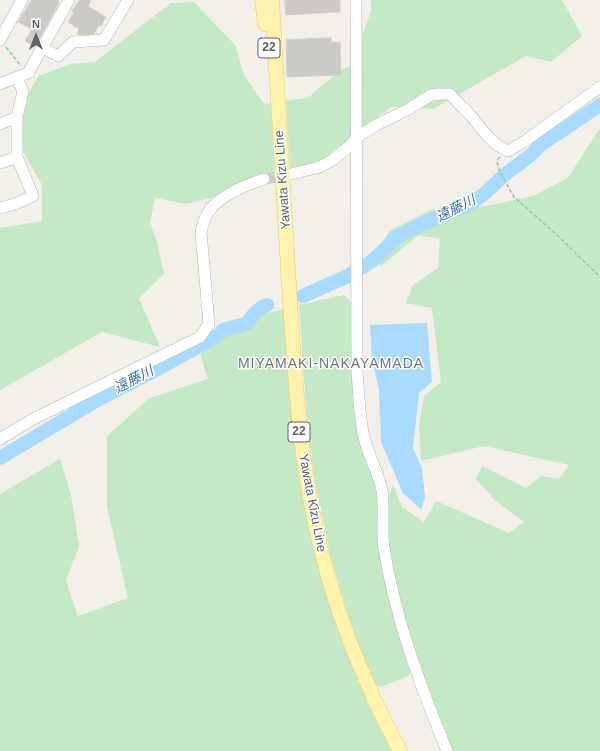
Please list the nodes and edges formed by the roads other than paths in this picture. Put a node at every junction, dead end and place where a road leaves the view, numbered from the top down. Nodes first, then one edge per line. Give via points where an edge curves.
1 (22, 0) edge
2 (69, 0) edge
3 (128, 0) edge
4 (262, 0) edge
5 (272, 0) edge
6 (356, 0) edge
7 (0, 40) edge
8 (43, 48) junction
9 (23, 75) junction
10 (0, 84) edge
11 (600, 87) edge
12 (277, 96) junction
13 (17, 118) junction
14 (0, 124) edge
15 (357, 137) junction
16 (17, 157) junction
17 (0, 163) edge
18 (291, 174) tunnel mouth
19 (264, 179) tunnel mouth
20 (0, 208) edge
21 (0, 439) edge
22 (400, 751) edge
23 (447, 751) edge

1 - 7 street
2 - 8 street
3 - 8 street via 104,40 74,42 58,56
4 - 12 main road, Yawata Kizu Line / 22
5 - 12 main road, Yawata Kizu Line / 22
6 - 15 street
8 - 9 street
9 - 10 street
9 - 13 street via 23,92
11 - 15 street via 508,151 490,139 450,94 431,95
12 - 22 main road, Yawata Kizu Line / 22 via 297,409 307,487 322,554 338,608 363,676
13 - 14 street
13 - 16 street
15 - 18 street via 334,159 320,167
15 - 23 street via 357,372 361,425 381,485 384,547 400,622
16 - 17 street
16 - 20 street via 33,196
19 - 21 street via 253,182 215,204 207,213 201,232 209,324 200,337 35,418

